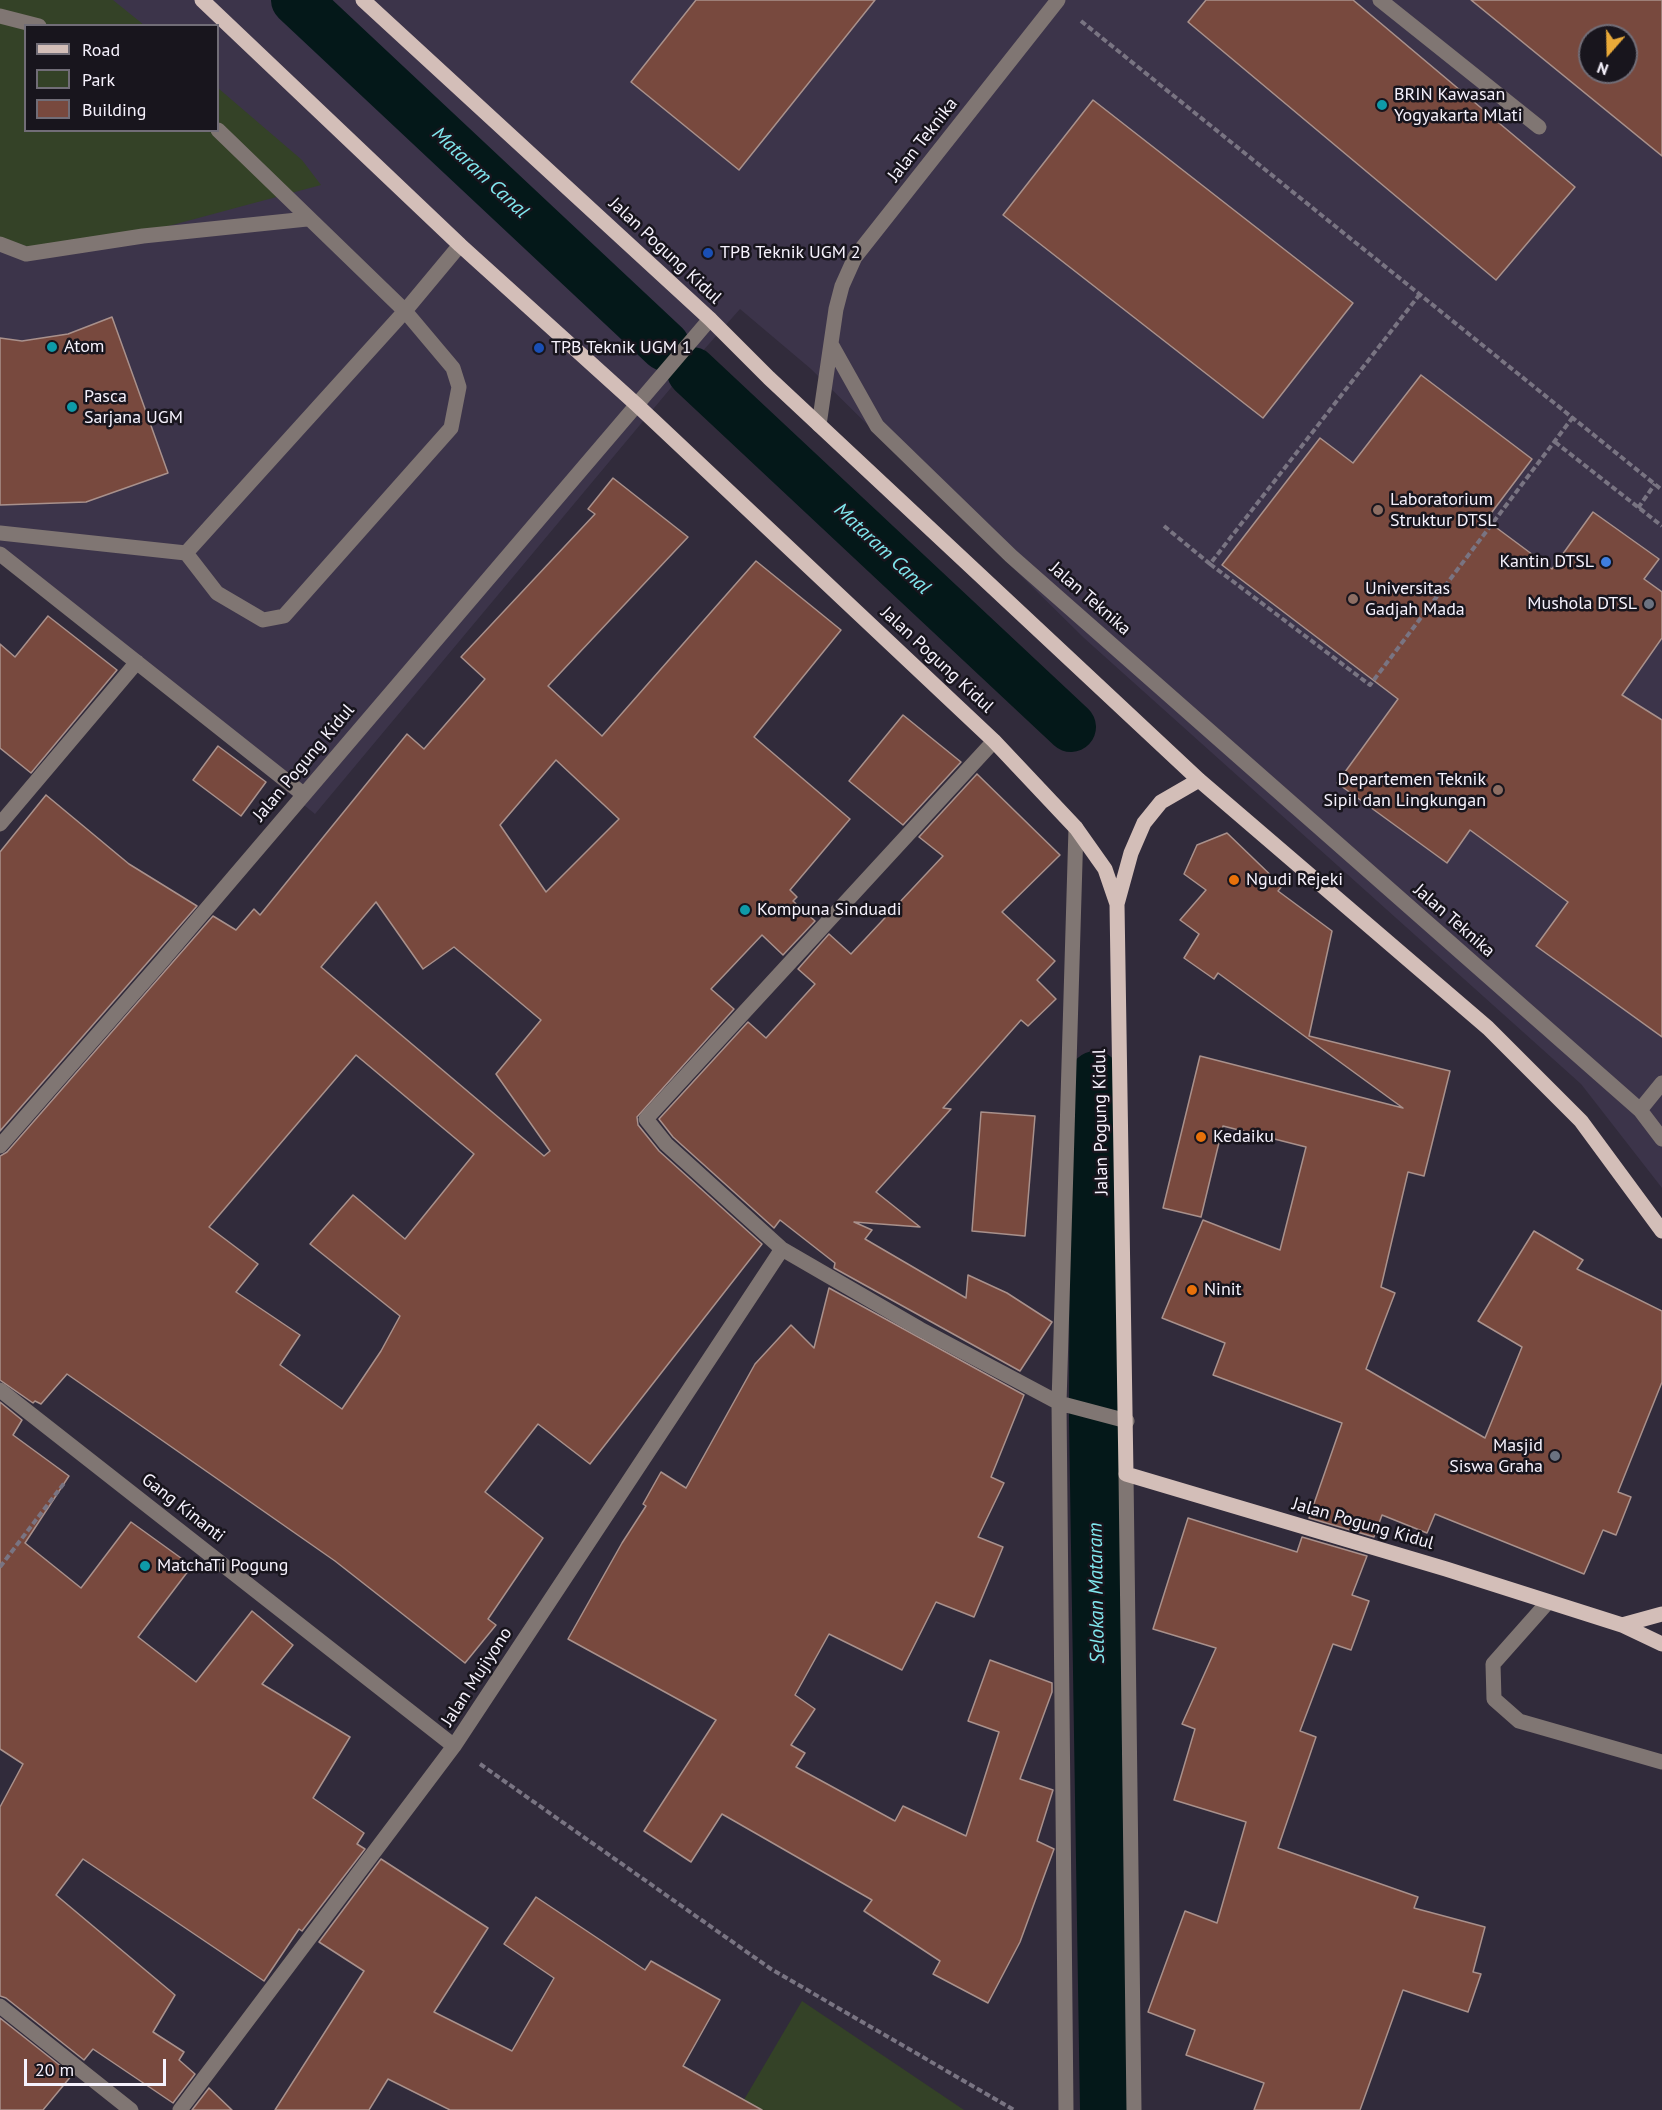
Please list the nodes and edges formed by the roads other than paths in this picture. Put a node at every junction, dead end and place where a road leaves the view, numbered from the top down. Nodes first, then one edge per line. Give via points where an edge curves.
1 (202, 0) edge
2 (363, 0) edge
3 (1380, 0) edge
4 (1057, 1) edge
5 (0, 16) edge
6 (31, 24) edge
7 (1539, 127) dead end
8 (219, 131) edge
9 (307, 219) junction
10 (0, 244) edge
11 (460, 245) junction
12 (405, 311) junction
13 (710, 319) junction
14 (831, 344) junction
15 (640, 402) junction
16 (819, 425) junction
17 (0, 533) edge
18 (0, 554) edge
19 (186, 554) junction
20 (137, 662) junction
21 (994, 741) junction
22 (1199, 780) junction
23 (303, 794) junction
24 (0, 824) edge
25 (1076, 828) junction
26 (1117, 904) junction
27 (1662, 1083) edge
28 (1640, 1110) junction
29 (1662, 1139) edge
30 (0, 1146) edge
31 (1662, 1231) edge
32 (782, 1249) junction
33 (0, 1390) edge
34 (1064, 1405) junction
35 (1122, 1420) junction
36 (1126, 1474) junction
37 (1548, 1602) junction
38 (1662, 1614) edge
39 (1622, 1625) junction
40 (1662, 1644) edge
41 (454, 1746) junction
42 (1662, 1762) edge
43 (0, 2006) edge
44 (131, 2110) edge
45 (180, 2110) edge
46 (1066, 2110) edge
47 (1134, 2110) edge

1 - 11 main road, Jalan Pogung Kidul
2 - 13 main road, Jalan Pogung Kidul
3 - 7 street
4 - 14 street, Jalan Teknika via 855,257 842,286
5 - 6 street
8 - 9 street
9 - 10 street via 143,236 26,254
9 - 12 street
11 - 12 street
11 - 15 main road, Jalan Pogung Kidul
12 - 19 street
12 - 19 street via 453,368 459,387 451,429 284,616 263,620 217,593
13 - 15 street
13 - 16 main road, Jalan Pogung Kidul
14 - 16 street
14 - 28 street, Jalan Teknika via 877,426 1011,556
15 - 21 main road, Jalan Pogung Kidul
15 - 23 street, Jalan Pogung Kidul
16 - 22 main road, Jalan Pogung Kidul
17 - 19 street
18 - 20 street
20 - 23 street
20 - 24 street
21 - 25 main road, Jalan Pogung Kidul
21 - 32 street via 646,1119 666,1144
22 - 26 main road via 1161,802 1144,823
22 - 31 main road, Jalan Pogung Kidul via 1488,1028 1581,1121
23 - 30 street, Jalan Pogung Kidul
25 - 26 main road, Jalan Pogung Kidul via 1105,869
25 - 34 street
26 - 35 main road, Jalan Pogung Kidul
27 - 28 street
28 - 29 street, Jalan Teknika
32 - 34 street via 920,1329
32 - 41 street, Jalan Mujiyono
33 - 41 street, Gang Kinanti
34 - 35 street
34 - 46 street
35 - 36 main road, Jalan Pogung Kidul
36 - 37 main road, Jalan Pogung Kidul
36 - 47 street
37 - 39 main road, Jalan Pogung Kidul
37 - 42 street via 1493,1664 1494,1699 1519,1721
38 - 39 main road
39 - 40 main road, Jalan Pogung Kidul
41 - 45 street, Jalan Mujiyono
43 - 44 street

